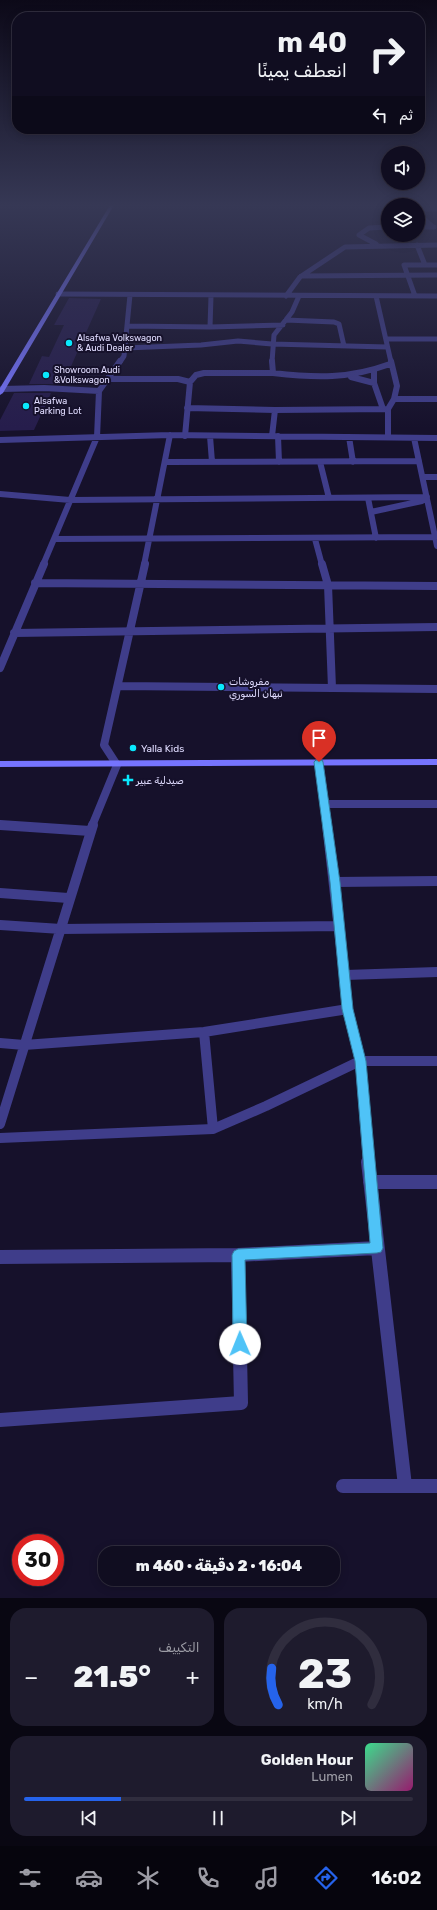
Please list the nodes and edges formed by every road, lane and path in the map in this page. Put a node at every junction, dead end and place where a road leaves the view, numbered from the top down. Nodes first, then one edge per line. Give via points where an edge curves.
1 (67, 280) edge
2 (298, 280) edge
3 (410, 280) edge
4 (58, 294) junction
5 (130, 295) junction
6 (210, 296) junction
7 (286, 296) junction
8 (299, 296) junction
9 (376, 296) junction
10 (415, 296) junction
11 (437, 296) edge
12 (285, 323) junction
13 (128, 326) junction
14 (210, 327) junction
15 (386, 339) junction
16 (437, 339) edge
17 (272, 344) junction
18 (344, 346) junction
19 (387, 347) junction
20 (125, 348) junction
21 (390, 364) junction
22 (374, 371) junction
23 (273, 373) junction
24 (349, 376) junction
25 (109, 379) junction
26 (190, 382) junction
27 (374, 383) junction
28 (1, 391) edge
29 (99, 391) junction
30 (394, 399) junction
31 (437, 399) edge
32 (187, 408) junction
33 (385, 409) junction
34 (275, 410) junction
35 (170, 435) junction
36 (185, 436) junction
37 (210, 436) junction
38 (275, 436) junction
39 (349, 436) junction
40 (97, 437) junction
41 (388, 437) junction
42 (414, 438) junction
43 (437, 438) edge
44 (0, 440) edge
45 (420, 461) junction
46 (166, 462) junction
47 (212, 462) junction
48 (279, 462) junction
49 (320, 462) junction
50 (354, 462) junction
51 (423, 477) junction
52 (437, 477) edge
53 (0, 494) edge
54 (329, 498) junction
55 (368, 498) junction
56 (158, 499) junction
57 (427, 499) junction
58 (70, 500) junction
59 (371, 512) junction
60 (434, 516) edge
61 (435, 537) junction
62 (315, 538) junction
63 (376, 538) junction
64 (54, 539) junction
65 (150, 539) junction
66 (437, 546) edge
67 (35, 583) junction
68 (140, 584) junction
69 (328, 586) junction
70 (437, 586) edge
71 (437, 627) edge
72 (330, 629) junction
73 (130, 632) junction
74 (14, 633) junction
75 (0, 668) edge
76 (118, 686) junction
77 (332, 688) junction
78 (437, 689) edge
79 (319, 762) junction
80 (437, 762) edge
81 (0, 764) edge
82 (117, 765) junction
83 (324, 804) junction
84 (437, 804) edge
85 (0, 825) edge
86 (90, 831) junction
87 (437, 881) edge
88 (335, 882) junction
89 (0, 893) edge
90 (68, 898) junction
91 (0, 925) edge
92 (339, 926) junction
93 (60, 929) junction
94 (437, 972) edge
95 (346, 975) junction
96 (348, 1009) junction
97 (204, 1032) junction
98 (0, 1043) edge
99 (24, 1045) junction
100 (360, 1061) junction
101 (437, 1061) edge
102 (0, 1124) edge
103 (213, 1129) junction
104 (0, 1138) edge
105 (370, 1182) junction
106 (437, 1182) edge
107 (377, 1248) junction
108 (238, 1255) junction
109 (0, 1257) edge
110 (0, 1420) edge
111 (343, 1486) dead end
112 (405, 1486) junction
113 (437, 1486) edge

1 - 4 street
2 - 7 street
3 - 10 street
4 - 5 street
4 - 28 street
5 - 6 street
5 - 13 street
6 - 7 street
6 - 14 street
7 - 8 street
8 - 9 street
8 - 12 street
9 - 10 street
9 - 15 street
10 - 11 street
12 - 14 street
12 - 17 street via 274,335
12 - 18 street via 334,322 339,324
13 - 14 street
13 - 20 street
15 - 16 street
15 - 19 street
17 - 18 street
17 - 20 street via 238,341
17 - 23 street
18 - 19 street
19 - 21 street
20 - 25 street via 124,356
21 - 22 street
21 - 30 street via 397,386
22 - 24 street
22 - 27 street
23 - 24 street via 326,378
23 - 26 street via 204,373 196,375
24 - 27 street
25 - 26 street via 178,379
25 - 29 street
26 - 32 street
27 - 33 street
28 - 29 street via 44,388
29 - 40 street
30 - 31 street
30 - 33 street
32 - 34 street
32 - 36 street
33 - 34 street
33 - 41 street
34 - 38 street
35 - 36 street
35 - 40 street
35 - 46 street
36 - 37 street
37 - 38 street
37 - 47 street
38 - 39 street
38 - 48 street
39 - 41 street
39 - 50 street
40 - 44 street
40 - 58 street
41 - 42 street
42 - 43 street
42 - 45 street
45 - 50 street
45 - 51 street
46 - 47 street
46 - 56 street
47 - 48 street
48 - 49 street
49 - 50 street
49 - 54 street
51 - 52 street
51 - 57 street
53 - 58 street
54 - 55 street
54 - 56 street
55 - 57 street
55 - 59 street
56 - 58 street
56 - 65 street
57 - 59 street
57 - 60 street
58 - 64 street
59 - 63 street
60 - 61 street
61 - 63 street
61 - 66 street
62 - 63 street
62 - 65 street
62 - 69 street
64 - 65 street
64 - 67 street
65 - 68 street
67 - 68 street
67 - 74 street
68 - 69 street
68 - 73 street
69 - 70 street
69 - 72 street
71 - 72 street
72 - 73 street
72 - 77 street
73 - 74 street
73 - 76 street
74 - 75 street
76 - 77 street
76 - 82 street via 104,745
77 - 78 street
79 - 80 street
79 - 82 street
79 - 83 street
81 - 82 street
82 - 86 street
83 - 84 street
83 - 88 street
85 - 86 street
86 - 90 street
87 - 88 street
88 - 92 street
89 - 90 street
90 - 93 street
91 - 93 street
92 - 93 street
92 - 95 street
93 - 99 street
94 - 95 street
95 - 96 street
96 - 97 street
96 - 100 street
97 - 99 street
97 - 103 street
98 - 99 street
99 - 102 street
100 - 101 street
100 - 103 street
100 - 105 street
103 - 104 street
105 - 106 street
105 - 107 street
107 - 108 street
107 - 112 street
108 - 109 street
108 - 110 street via 241,1403
111 - 112 street
112 - 113 street

